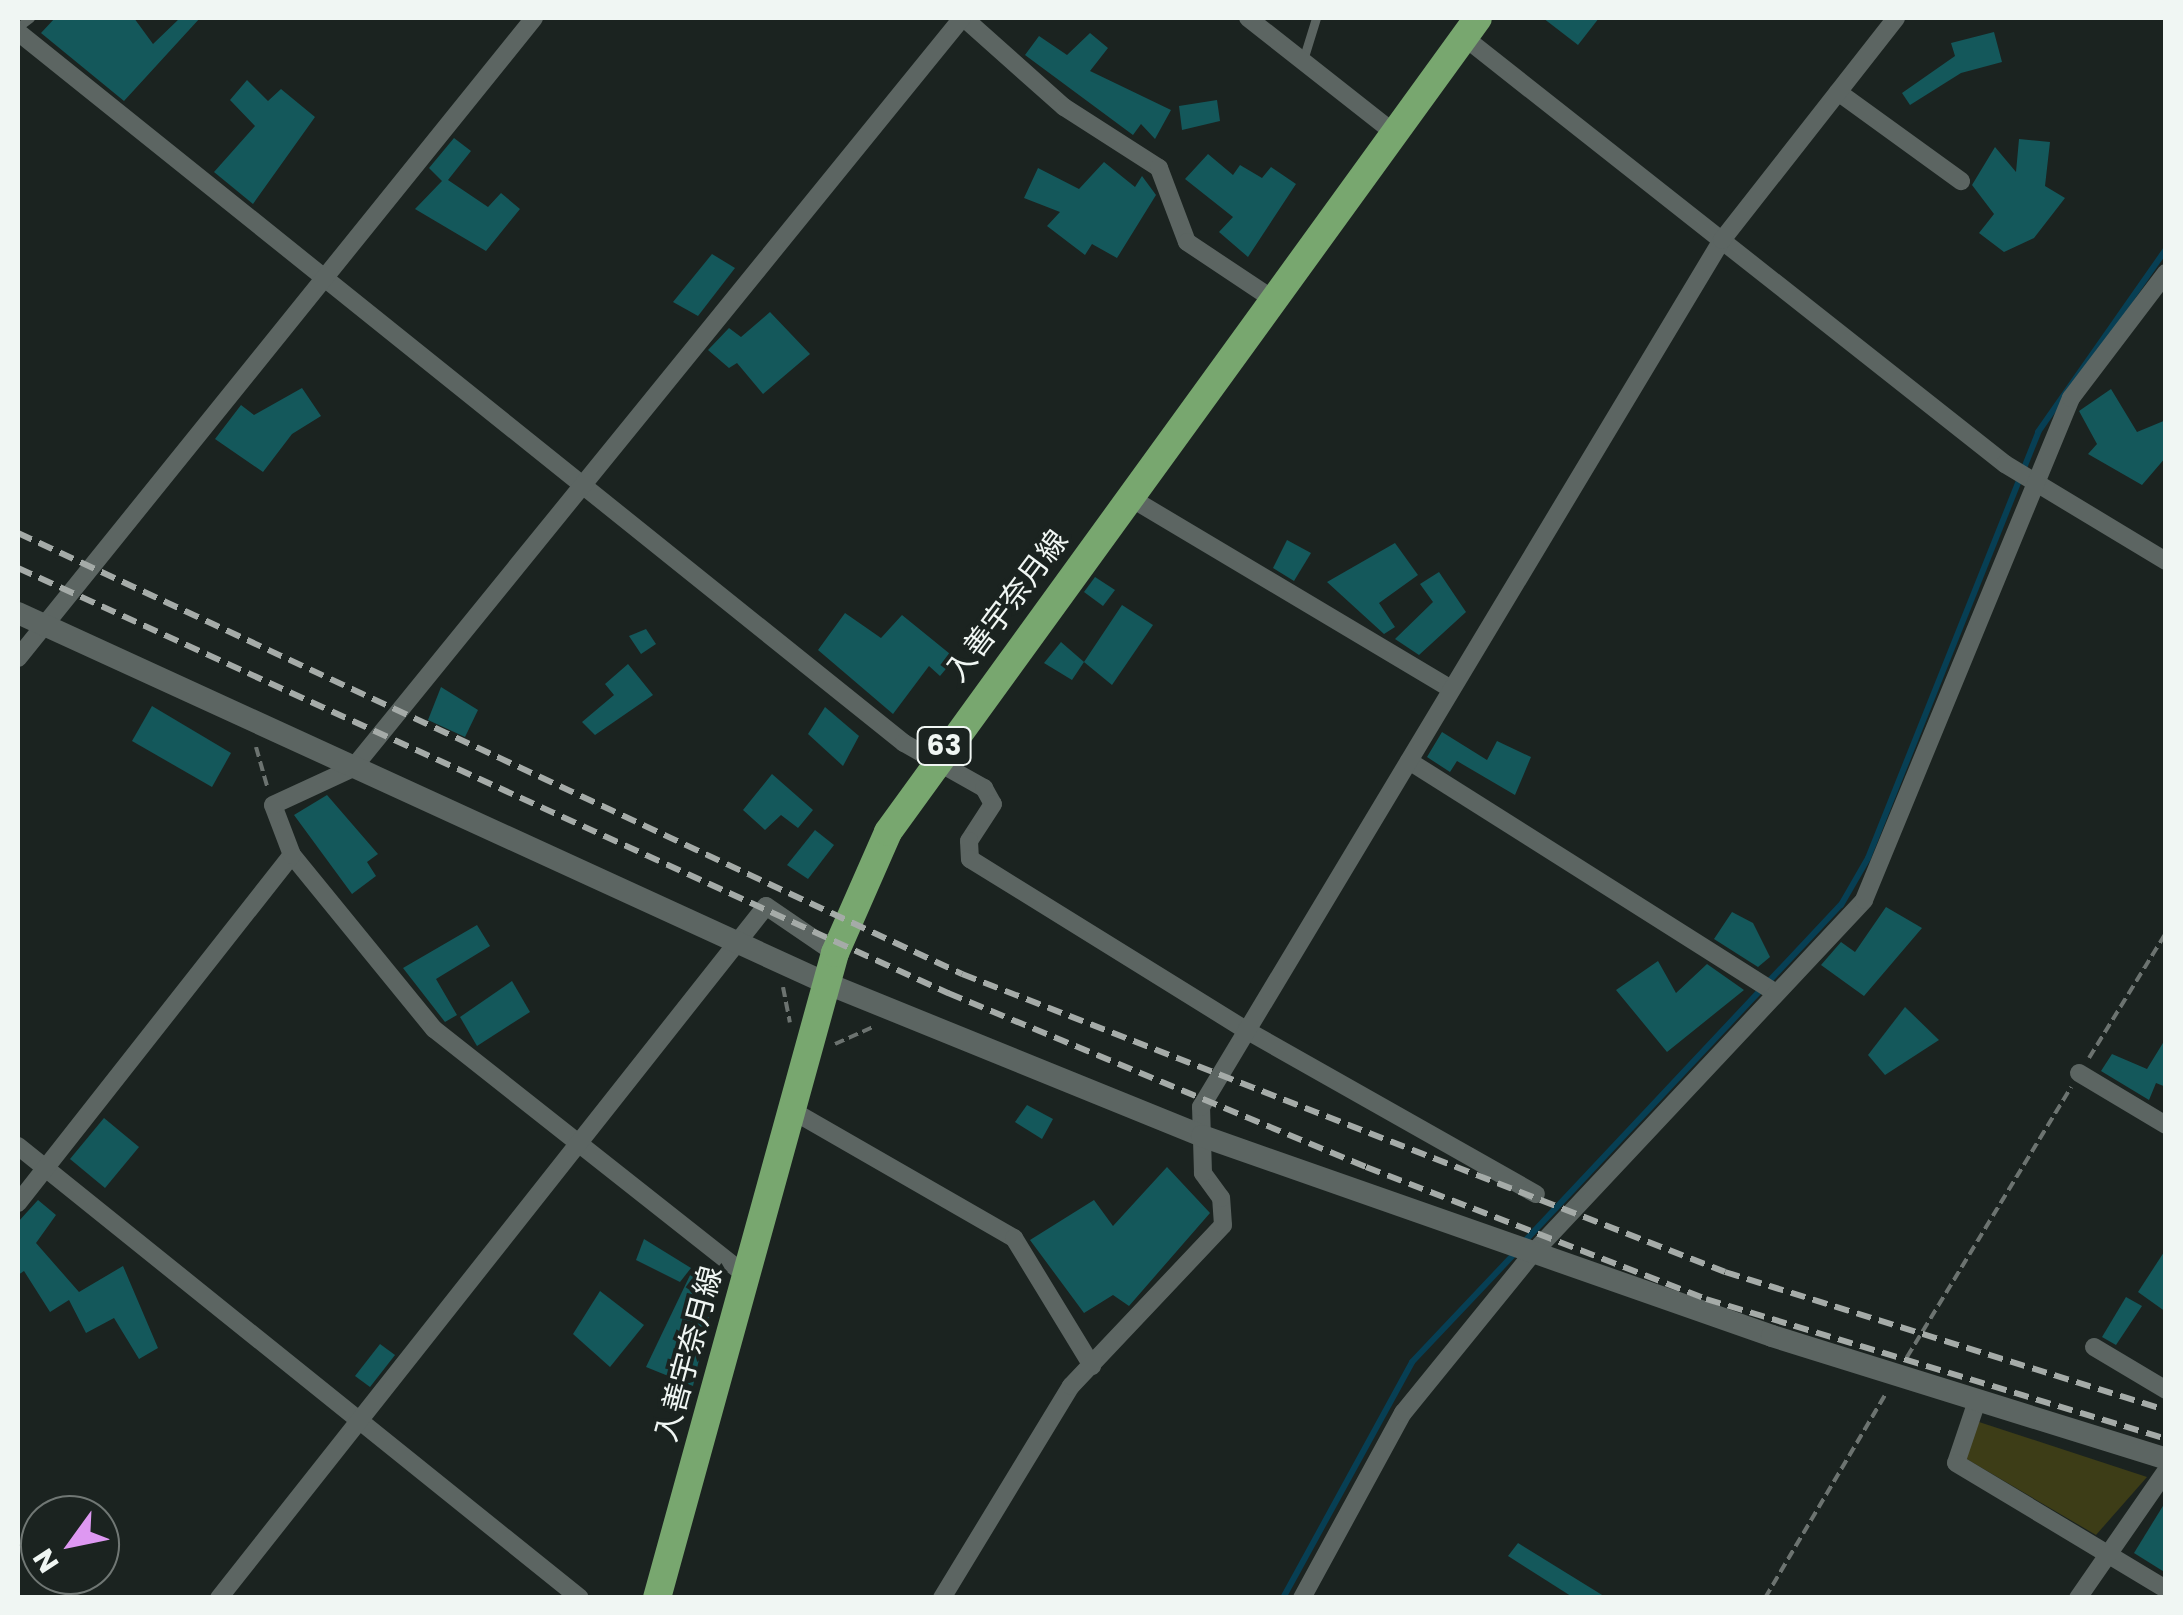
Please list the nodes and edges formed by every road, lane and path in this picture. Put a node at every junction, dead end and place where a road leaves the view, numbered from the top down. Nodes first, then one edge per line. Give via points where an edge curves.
1 (30, 18) edge
2 (534, 18) edge
3 (963, 18) edge
4 (1248, 18) edge
5 (1316, 18) edge
6 (1896, 18) edge
7 (1471, 27) edge
8 (18, 30) edge
9 (1302, 60) junction
10 (1838, 92) junction
11 (1394, 133) junction
12 (1961, 181) dead end
13 (1722, 240) junction
14 (2166, 274) edge
15 (324, 276) junction
16 (1274, 300) junction
17 (2034, 480) junction
18 (586, 484) junction
19 (1129, 497) junction
20 (2166, 561) edge
21 (18, 613) edge
22 (44, 626) junction
23 (18, 658) edge
24 (1451, 689) junction
25 (934, 759) junction
26 (1408, 761) junction
27 (352, 768) junction
28 (292, 855) junction
29 (2166, 933) edge
30 (740, 940) junction
31 (835, 953) junction
32 (828, 984) junction
33 (1774, 992) junction
34 (1246, 1030) junction
35 (2079, 1074) junction
36 (793, 1111) junction
37 (2166, 1125) edge
38 (1202, 1136) junction
39 (578, 1141) junction
40 (18, 1146) edge
41 (46, 1168) junction
42 (1536, 1194) dead end
43 (18, 1203) edge
44 (1532, 1254) junction
45 (744, 1274) junction
46 (2094, 1348) dead end
47 (1092, 1366) junction
48 (1898, 1372) dead end
49 (1889, 1388) dead end
50 (2166, 1390) edge
51 (1977, 1400) junction
52 (356, 1420) junction
53 (2166, 1460) edge
54 (2166, 1471) edge
55 (2107, 1553) junction
56 (2166, 1589) edge
57 (658, 1597) edge
58 (219, 1598) edge
59 (580, 1598) edge
60 (942, 1598) edge
61 (1302, 1598) edge
62 (1764, 1598) edge
63 (2078, 1598) edge

1 - 8 lane
2 - 15 street
3 - 16 street via 1064,106 1159,168 1187,242
3 - 18 street
4 - 9 street
5 - 9 lane
6 - 10 street
7 - 11 main road, 入善宇奈月線 / 63
7 - 13 street
8 - 15 street
9 - 11 street
10 - 12 street
10 - 13 street
11 - 16 main road, 入善宇奈月線 / 63
13 - 17 street
13 - 24 street
14 - 17 street via 2071,398
15 - 18 street
15 - 22 street
16 - 19 main road, 入善宇奈月線 / 63
17 - 20 street
17 - 33 street via 1864,900
18 - 25 street
18 - 27 street
19 - 24 street
19 - 25 main road, 入善宇奈月線 / 63
21 - 22 street
22 - 23 street
22 - 27 street
24 - 26 street
25 - 31 main road, 入善宇奈月線 / 63 via 888,832
25 - 34 street via 984,788 993,804 969,841 970,859
26 - 33 street
26 - 34 street
27 - 28 street via 272,805
27 - 30 street
28 - 39 street via 434,1029
28 - 41 street
29 - 35 path
30 - 31 street via 766,906
30 - 32 street
30 - 39 street
31 - 32 main road, 入善宇奈月線 / 63
32 - 36 main road, 入善宇奈月線 / 63
32 - 38 street
33 - 44 street
34 - 38 street via 1201,1107
34 - 42 street
35 - 37 street
35 - 48 path
36 - 45 main road, 入善宇奈月線 / 63
36 - 47 street via 1014,1238
38 - 44 street
38 - 47 street via 1203,1173 1221,1198 1223,1225
39 - 45 street
39 - 52 street
40 - 41 street
41 - 43 street
41 - 52 street
44 - 51 street
44 - 61 street via 1402,1412
45 - 57 main road, 入善宇奈月線 / 63
46 - 50 street
47 - 60 street
49 - 62 path
51 - 53 street
51 - 55 street via 1956,1463
52 - 58 street
52 - 59 street
54 - 55 street
55 - 56 street
55 - 63 street

